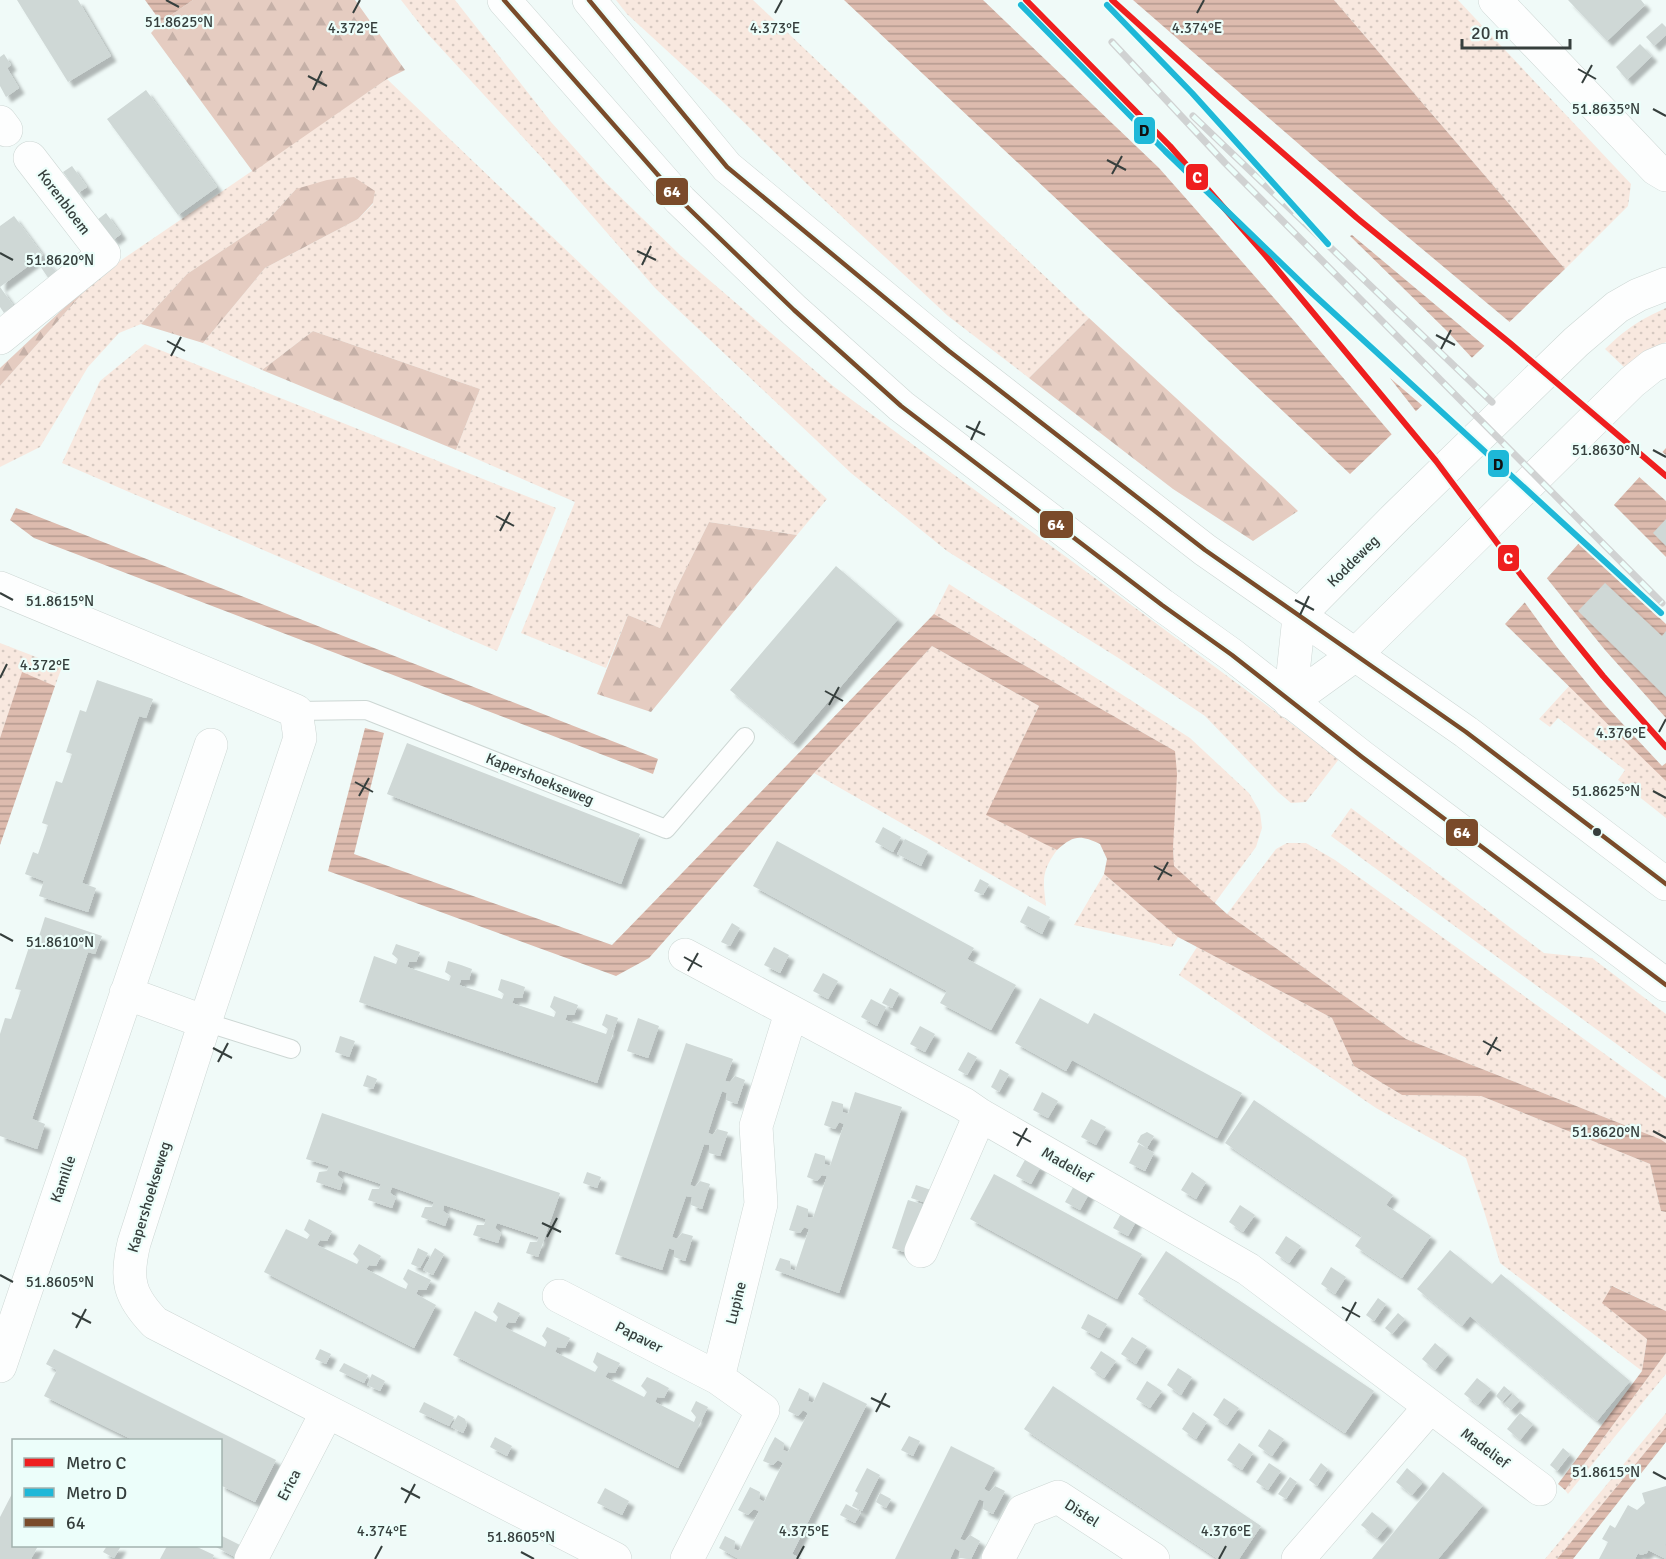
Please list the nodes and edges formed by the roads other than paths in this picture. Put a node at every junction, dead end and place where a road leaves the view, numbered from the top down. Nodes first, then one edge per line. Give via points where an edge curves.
1 (504, 0) edge
2 (589, 0) edge
3 (1495, 0) edge
4 (30, 158) dead end
5 (1666, 175) edge
6 (1666, 284) edge
7 (0, 338) edge
8 (1666, 360) edge
9 (0, 588) edge
10 (1299, 617) junction
11 (1355, 655) junction
12 (1290, 702) junction
13 (296, 711) junction
14 (745, 737) dead end
15 (211, 745) dead end
16 (1666, 884) edge
17 (686, 955) dead end
18 (1666, 985) edge
19 (126, 993) junction
20 (791, 1013) junction
21 (205, 1022) junction
22 (291, 1049) dead end
23 (980, 1115) junction
24 (921, 1251) dead end
25 (559, 1296) dead end
26 (0, 1366) edge
27 (718, 1378) junction
28 (1430, 1407) junction
29 (327, 1412) junction
30 (1540, 1489) dead end
31 (251, 1559) edge
32 (615, 1559) edge
33 (687, 1559) edge
34 (998, 1559) edge
35 (1153, 1559) edge
36 (1298, 1559) edge

1 - 12 street via 680,200 893,399
2 - 10 street via 727,167 958,358 1196,543
3 - 5 street
4 - 7 street, Korenbloem via 104,254
6 - 10 street, Koddeweg via 1617,307 1576,342
8 - 11 street via 1632,382
9 - 13 street, Kapershoekseweg
10 - 11 street
10 - 12 street
11 - 12 street
11 - 16 street via 1466,732
12 - 18 street
13 - 14 lane, Kapershoekseweg via 366,710 666,829
13 - 21 street, Kapershoekseweg via 300,738
15 - 19 street, Kamille
17 - 20 street, Madelief
19 - 21 street
19 - 26 street, Kamille
20 - 23 street, Madelief
20 - 27 street, Lupine via 756,1126 761,1204
21 - 22 lane
21 - 29 street, Kapershoekseweg via 134,1243 129,1265 131,1287 140,1307 155,1323
23 - 24 street
23 - 28 street, Madelief via 1248,1269
25 - 27 street, Papaver
27 - 33 street via 763,1410
28 - 30 street, Madelief
28 - 36 street
29 - 31 street, Erica
29 - 32 street, Kapershoekseweg
34 - 35 street, Distel via 1023,1511 1058,1497

